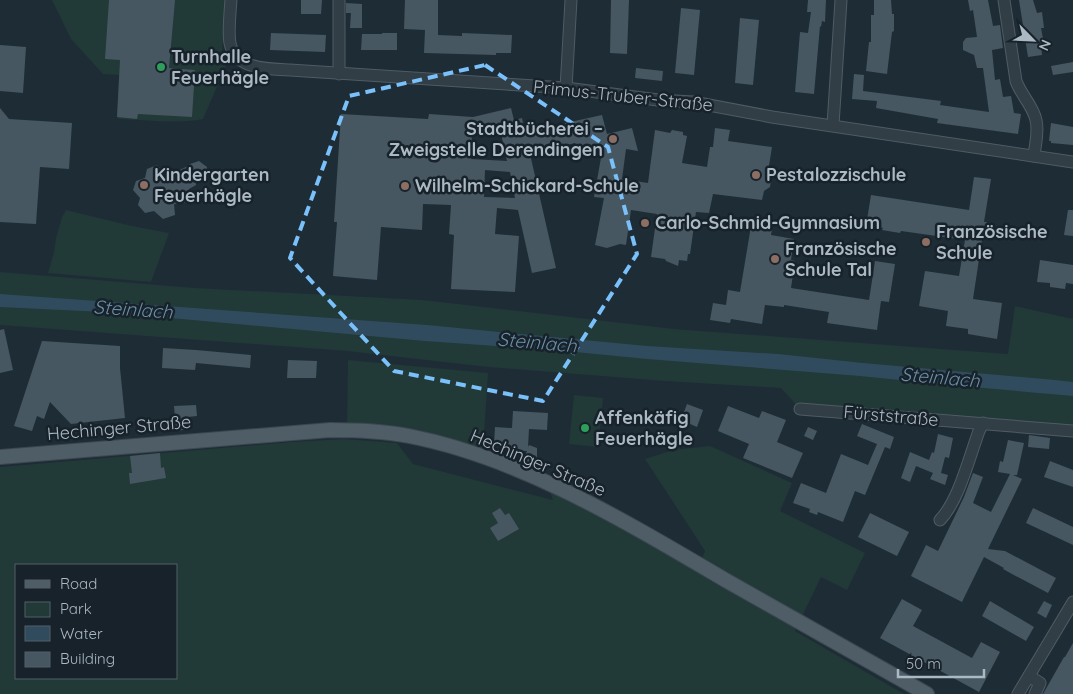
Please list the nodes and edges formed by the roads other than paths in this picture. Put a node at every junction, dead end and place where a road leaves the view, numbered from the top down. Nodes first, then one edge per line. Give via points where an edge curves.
1 (231, 0) edge
2 (339, 0) edge
3 (571, 0) edge
4 (841, 0) edge
5 (1004, 0) edge
6 (339, 74) junction
7 (566, 88) junction
8 (833, 125) junction
9 (1034, 156) junction
10 (1071, 162) edge
11 (800, 409) dead end
12 (983, 423) junction
13 (1073, 431) edge
14 (0, 457) edge
15 (940, 520) dead end
16 (1073, 602) edge
17 (1029, 676) junction
18 (927, 694) edge
19 (1018, 694) edge
20 (1035, 694) edge

1 - 6 street, Primus-Truber-Straße via 230,43 241,60 257,67
2 - 6 street
3 - 7 street
4 - 8 street
5 - 9 street via 1016,81 1036,120
6 - 7 street, Primus-Truber-Straße
7 - 8 street, Primus-Truber-Straße via 693,102
8 - 9 street, Primus-Truber-Straße
9 - 10 street, Primus-Truber-Straße
11 - 12 street, Fürststraße
12 - 13 street, Fürststraße
12 - 15 street via 952,503
14 - 18 main road, Hechinger Straße via 330,430 378,432 424,439 505,465 548,483 634,528
16 - 17 street
17 - 19 street
17 - 20 street via 1040,683

